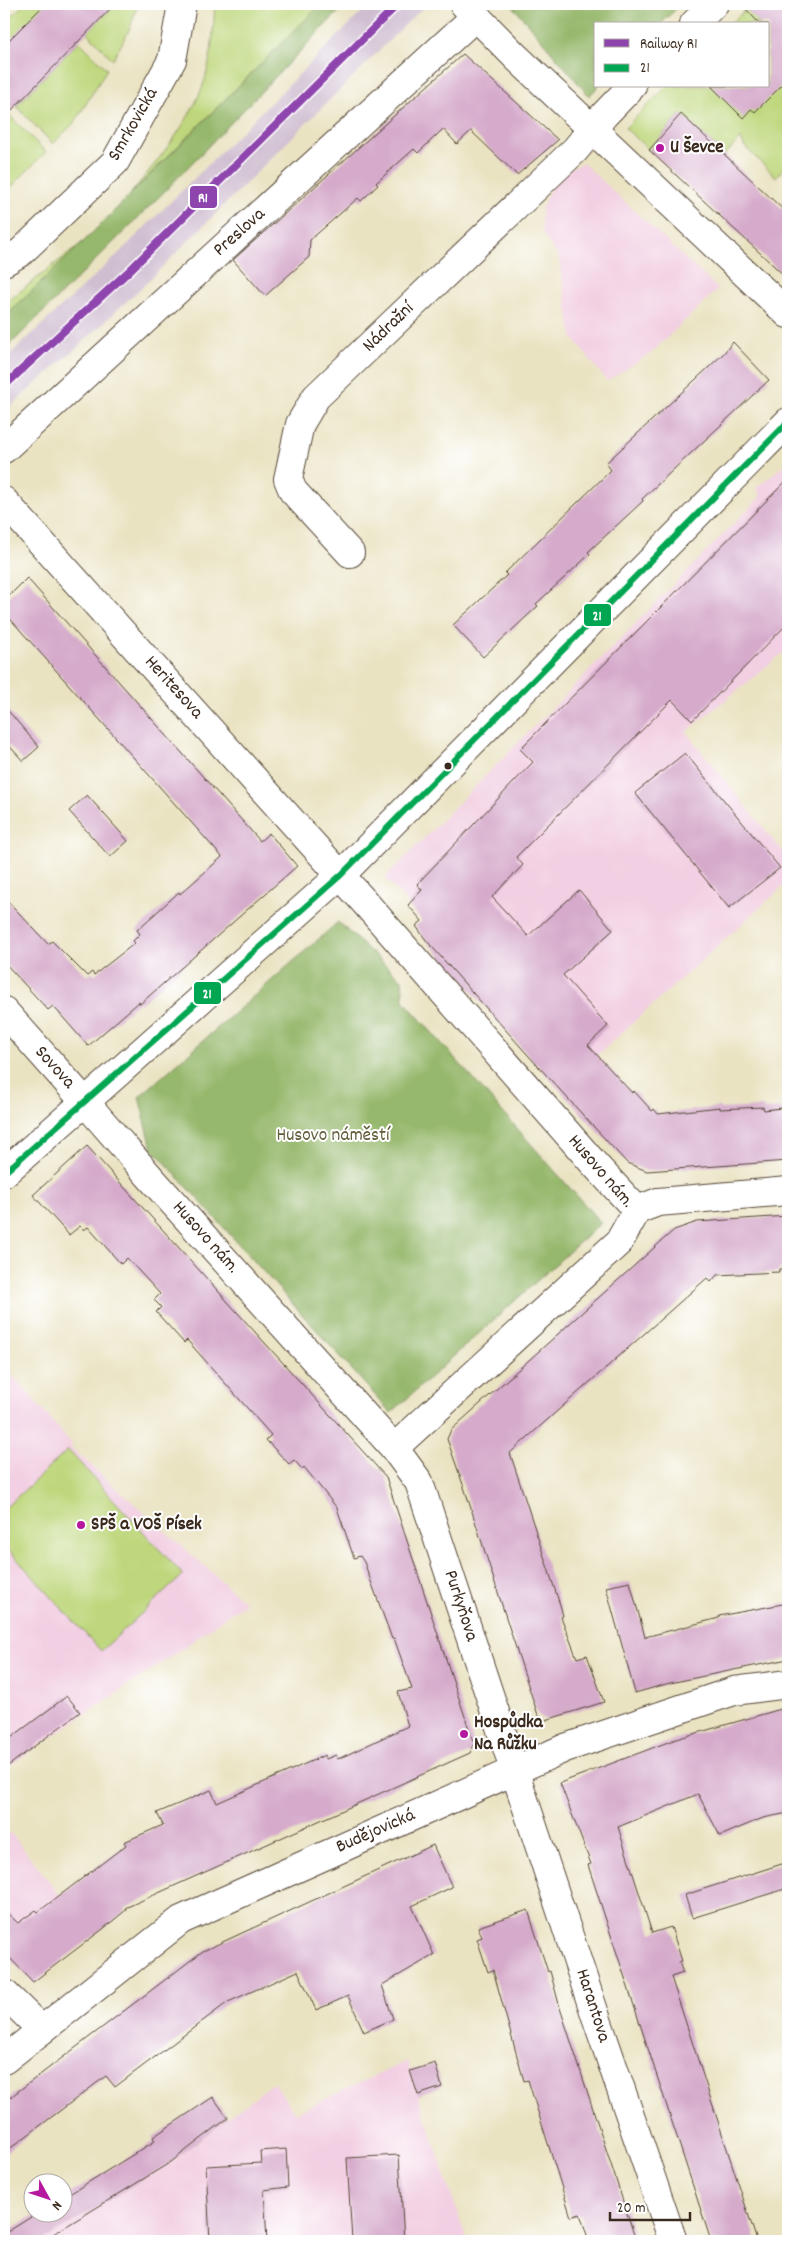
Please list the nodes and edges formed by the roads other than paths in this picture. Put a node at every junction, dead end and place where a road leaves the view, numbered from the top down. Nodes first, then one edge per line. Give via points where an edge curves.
1 (182, 4) edge
2 (714, 4) edge
3 (469, 10) edge
4 (696, 22) edge
5 (630, 88) edge
6 (593, 129) junction
7 (4, 262) edge
8 (788, 314) edge
9 (788, 422) edge
10 (4, 449) edge
11 (4, 501) edge
12 (350, 553) dead end
13 (341, 876) junction
14 (4, 1011) edge
15 (85, 1102) junction
16 (4, 1173) edge
17 (788, 1191) edge
18 (637, 1210) junction
19 (394, 1448) junction
20 (788, 1684) edge
21 (515, 1770) junction
22 (4, 1993) edge
23 (42, 2030) junction
24 (4, 2060) edge
25 (673, 2241) edge

1 - 7 street, Smrkovická via 172,60 115,162 21,252
2 - 4 street
3 - 6 street
3 - 10 street, Preslova
5 - 6 street
6 - 8 street
6 - 12 street, Nádražní via 575,150 316,397 300,424 288,479 294,491
9 - 13 street
11 - 13 street, Heritesova
13 - 15 street
13 - 18 street, Husovo nám.
14 - 15 street, Sovova
15 - 16 street
15 - 19 street, Husovo nám.
17 - 18 street via 658,1202
18 - 19 street, Husovo nám. via 619,1242
19 - 21 street, Purkyňova via 419,1482
20 - 21 street, Budějovická via 734,1691 565,1748
21 - 23 street, Budějovická via 181,1920
21 - 25 street, Harantova
22 - 23 street
23 - 24 street, Budějovická

